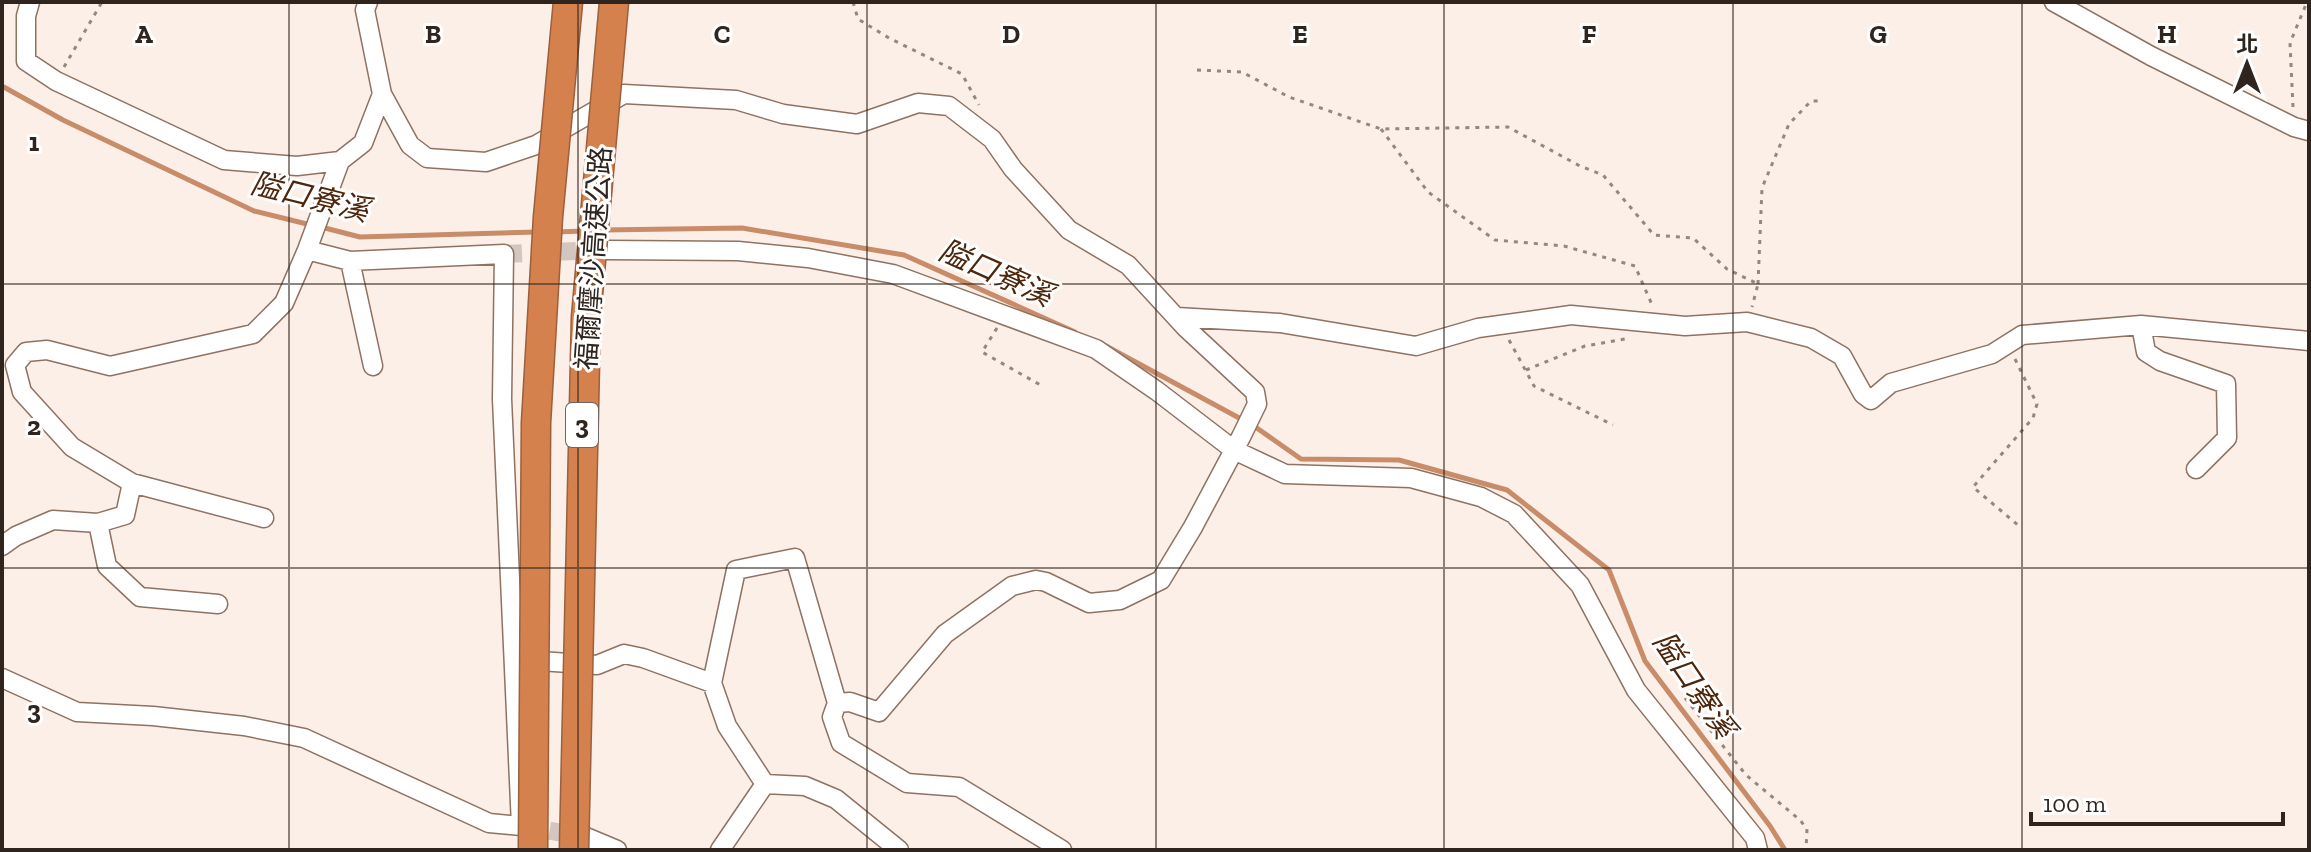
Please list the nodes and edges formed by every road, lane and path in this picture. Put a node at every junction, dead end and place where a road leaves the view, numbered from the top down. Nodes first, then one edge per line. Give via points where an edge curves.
1 (30, 2) edge
2 (102, 2) edge
3 (368, 2) edge
4 (568, 2) edge
5 (614, 2) edge
6 (853, 2) edge
7 (2054, 2) edge
8 (2307, 2) edge
9 (1197, 70) dead end
10 (56, 81) junction
11 (382, 94) junction
12 (1823, 101) dead end
13 (980, 107) dead end
14 (1381, 129) junction
15 (2301, 129) edge
16 (340, 161) junction
17 (307, 250) junction
18 (606, 250) tunnel mouth
19 (350, 261) junction
20 (1758, 284) junction
21 (1005, 315) junction
22 (1177, 317) junction
23 (1747, 322) junction
24 (1651, 323) junction
25 (1500, 325) junction
26 (2141, 325) junction
27 (2309, 341) edge
28 (2008, 344) junction
29 (373, 366) dead end
30 (1526, 370) junction
31 (1044, 387) dead end
32 (1613, 425) dead end
33 (1237, 443) junction
34 (2196, 469) dead end
35 (132, 483) junction
36 (264, 518) dead end
37 (98, 523) junction
38 (2019, 526) dead end
39 (2, 546) edge
40 (218, 604) dead end
41 (513, 659) junction
42 (2, 678) edge
43 (712, 683) junction
44 (1685, 698) dead end
45 (837, 703) junction
46 (765, 784) junction
47 (580, 844) edge
48 (533, 850) edge
49 (617, 850) edge
50 (720, 850) edge
51 (899, 850) edge
52 (1062, 850) edge
53 (1758, 850) edge
54 (1806, 850) edge

1 - 10 lane via 26,61
2 - 10 path
3 - 11 lane via 365,10
4 - 48 highway, 福爾摩沙高速公路 / 3, bridge via 536,423
5 - 47 highway, 福爾摩沙高速公路 / 3, bridge via 586,317
6 - 13 path via 858,19 962,74
7 - 15 lane
8 - 15 path via 2290,43
9 - 14 path via 1242,72 1289,97
10 - 16 lane via 224,160 297,166
11 - 16 lane via 363,143
11 - 22 lane via 410,145 427,158 486,162 536,145 624,94 736,100 783,114 857,124 918,103 949,106 992,139 1069,230 1128,265
12 - 20 path via 1811,101 1789,124 1762,188
14 - 20 path via 1508,127 1603,175 1654,235 1693,238 1727,269
14 - 24 path via 1428,192 1495,240 1564,246 1635,266 1654,310
16 - 17 lane
17 - 19 lane
17 - 35 lane via 284,303 253,334 110,366 47,350 26,352 15,365 22,392 72,447
18 - 21 lane via 738,251 808,258 893,274
19 - 29 lane
19 - 41 lane via 504,254 502,399
20 - 23 path
21 - 31 path via 982,352
21 - 33 lane via 1096,349
22 - 25 lane via 1280,323 1416,346
22 - 33 lane via 1255,392 1257,404
23 - 24 lane
23 - 28 lane via 1811,338 1842,356 1871,400 1891,383 1992,354
24 - 25 lane via 1571,315
24 - 30 path via 1628,338 1585,346
25 - 30 path
26 - 27 lane
26 - 28 lane via 2022,335
26 - 34 lane via 2146,352 2226,384 2227,438
28 - 38 path via 2037,404 2033,418 1973,487
30 - 32 path via 1534,386
33 - 45 lane via 1161,580 1120,600 1089,603 1046,582 1012,586 945,634 879,712
33 - 53 lane via 1285,474 1411,478 1481,497 1514,514 1580,585 1636,690 1755,838
35 - 36 lane
35 - 37 lane via 125,515
37 - 39 lane via 53,520
37 - 40 lane via 107,566 140,597
41 - 42 lane via 521,826 489,823 304,738 214,723 77,712
41 - 43 lane via 597,665 624,654
43 - 45 lane via 736,570 795,558
43 - 46 lane via 727,726
44 - 54 path via 1746,775 1807,829
45 - 52 lane via 832,717 841,743 907,783 959,787
46 - 50 lane
46 - 51 lane via 805,786 836,799
47 - 49 lane

